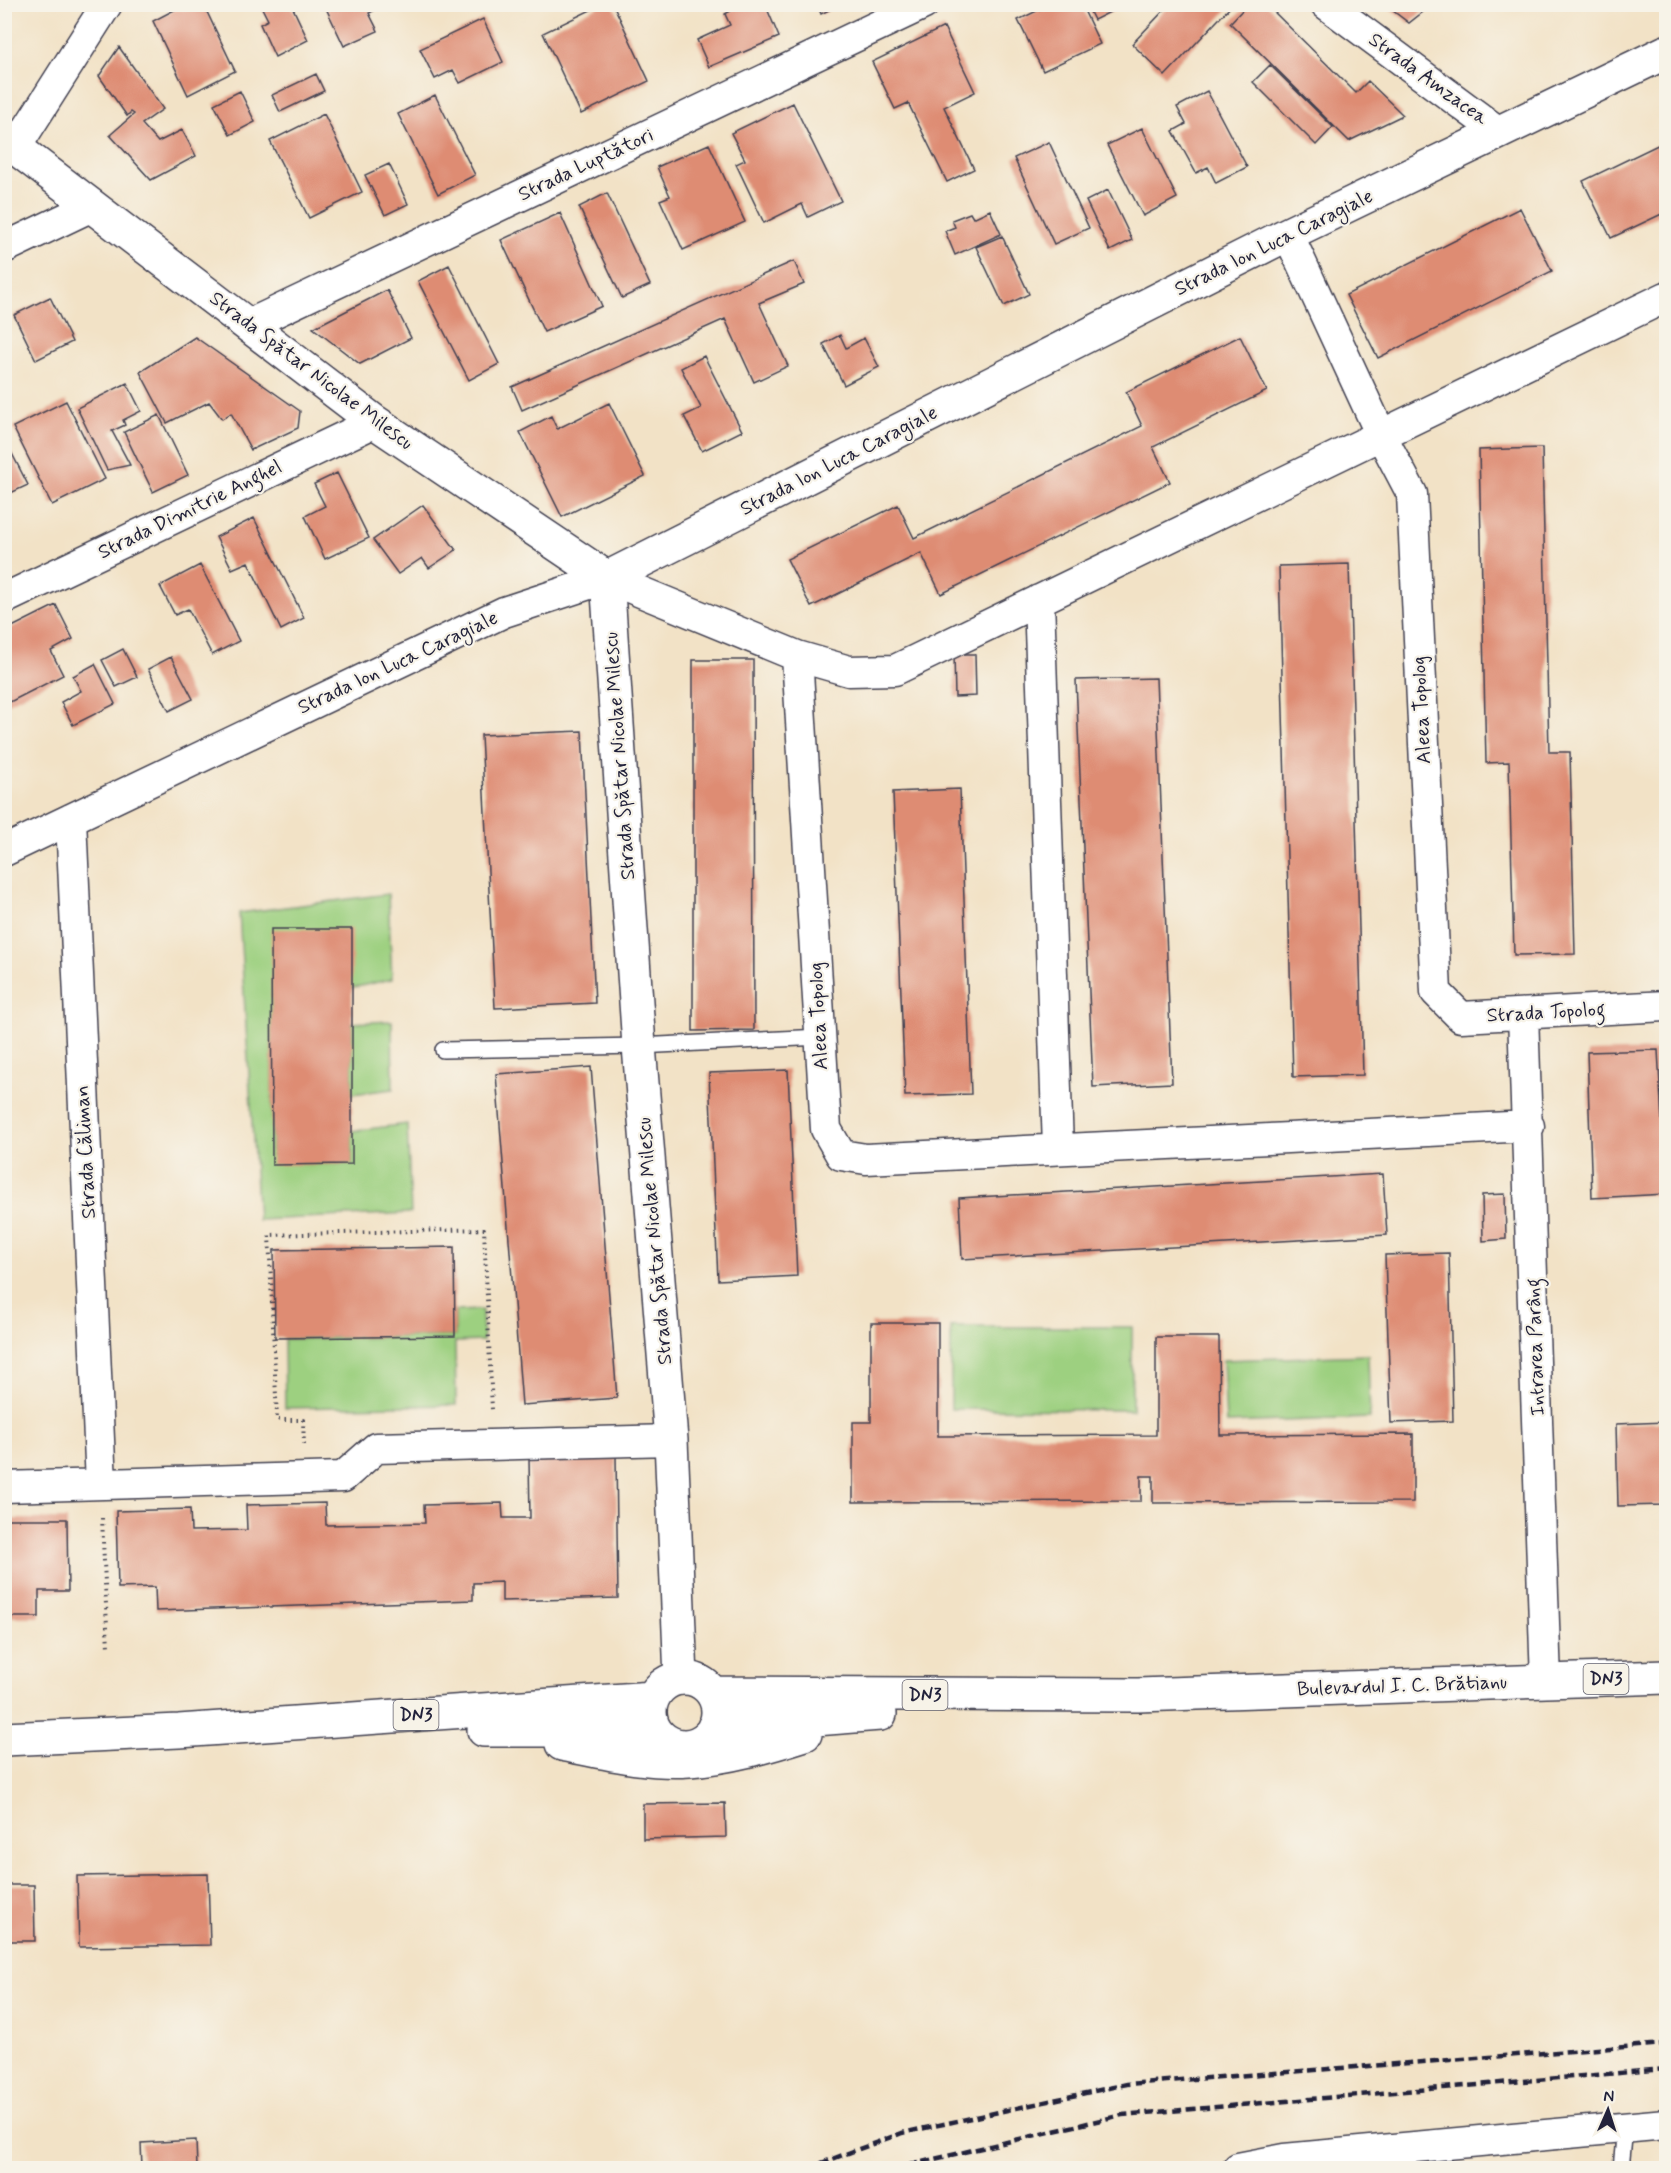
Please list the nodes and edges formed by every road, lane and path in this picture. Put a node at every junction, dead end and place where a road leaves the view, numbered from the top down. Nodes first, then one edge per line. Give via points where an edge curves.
1 (924, 4) edge
2 (1326, 4) edge
3 (108, 6) edge
4 (1666, 52) edge
5 (1500, 133) junction
6 (10, 143) edge
7 (92, 206) junction
8 (1288, 234) junction
9 (4, 248) edge
10 (1666, 297) edge
11 (248, 325) junction
12 (375, 422) junction
13 (1382, 435) junction
14 (607, 578) junction
15 (4, 599) edge
16 (1039, 600) junction
17 (797, 656) junction
18 (71, 819) junction
19 (4, 852) edge
20 (1436, 992) joint
21 (1666, 1006) edge
22 (1523, 1014) junction
23 (821, 1037) junction
24 (639, 1046) junction
25 (444, 1050) dead end
26 (1528, 1126) junction
27 (1058, 1148) junction
28 (671, 1440) junction
29 (494, 1444) junction
30 (306, 1478) junction
31 (101, 1484) junction
32 (4, 1487) edge
33 (108, 1648) dead end
34 (1666, 1677) edge
35 (681, 1678) junction
36 (1546, 1681) junction
37 (712, 1693) junction
38 (1138, 1695) junction
39 (654, 1714) junction
40 (864, 1715) junction
41 (714, 1727) junction
42 (490, 1730) junction
43 (179, 1731) junction
44 (4, 1739) edge
45 (1666, 2124) edge
46 (1625, 2128) junction
47 (1238, 2169) edge
48 (1621, 2169) edge

1 - 11 street, Strada Luptători
2 - 5 street, Strada Amzacea
3 - 6 street
4 - 5 main road, Strada Ion Luca Caragiale
5 - 8 main road, Strada Ion Luca Caragiale
6 - 7 main road, Strada Spătar Nicolae Milescu
7 - 9 street
7 - 11 main road, Strada Spătar Nicolae Milescu
8 - 13 street, Aleea Topolog
8 - 14 main road, Strada Ion Luca Caragiale
10 - 13 street
11 - 12 main road, Strada Spătar Nicolae Milescu
12 - 14 main road, Strada Spătar Nicolae Milescu
12 - 15 street, Strada Dimitrie Anghel
13 - 16 street
13 - 20 street, Aleea Topolog via 1412,494
14 - 17 street
14 - 18 street, Strada Ion Luca Caragiale via 504,612
14 - 24 main road, Strada Spătar Nicolae Milescu
16 - 17 street via 895,670 849,671
16 - 27 street
17 - 23 street, Aleea Topolog
18 - 19 street, Strada Ion Luca Caragiale
18 - 31 street, Strada Căliman
20 - 22 street, Strada Topolog via 1461,1017
21 - 22 street, Strada Topolog
22 - 26 street, Intrarea Parâng
23 - 24 lane
23 - 27 street, Aleea Topolog via 826,1130 841,1155 866,1159
24 - 25 lane
24 - 28 main road, Strada Spătar Nicolae Milescu
26 - 27 street, Aleea Topolog
26 - 36 street, Intrarea Parâng
28 - 29 street
28 - 35 main road, Strada Spătar Nicolae Milescu
29 - 30 street via 376,1448 343,1477
29 - 30 path via 484,1229 268,1235 278,1420 303,1420
30 - 31 street
31 - 32 street
31 - 33 path
34 - 36 main road, Bulevardul I. C. Brătianu / DN3
35 - 37 main road, DN3 via 699,1682
35 - 39 main road via 665,1684
36 - 38 main road, Bulevardul I. C. Brătianu / DN3
37 - 38 main road, Bulevardul I. C. Brătianu / DN3
37 - 41 main road via 717,1704
38 - 40 main road, Bulevardul I. C. Brătianu / DN3
39 - 41 main road via 670,1743 690,1746 709,1736
39 - 42 main road, DN3
39 - 43 main road, DN3
40 - 41 main road, Bulevardul I. C. Brătianu / DN3
40 - 42 main road via 751,1751 688,1760 630,1758
42 - 43 main road, DN3
43 - 44 main road, DN3
45 - 46 street
46 - 47 street via 1284,2159
46 - 48 lane

